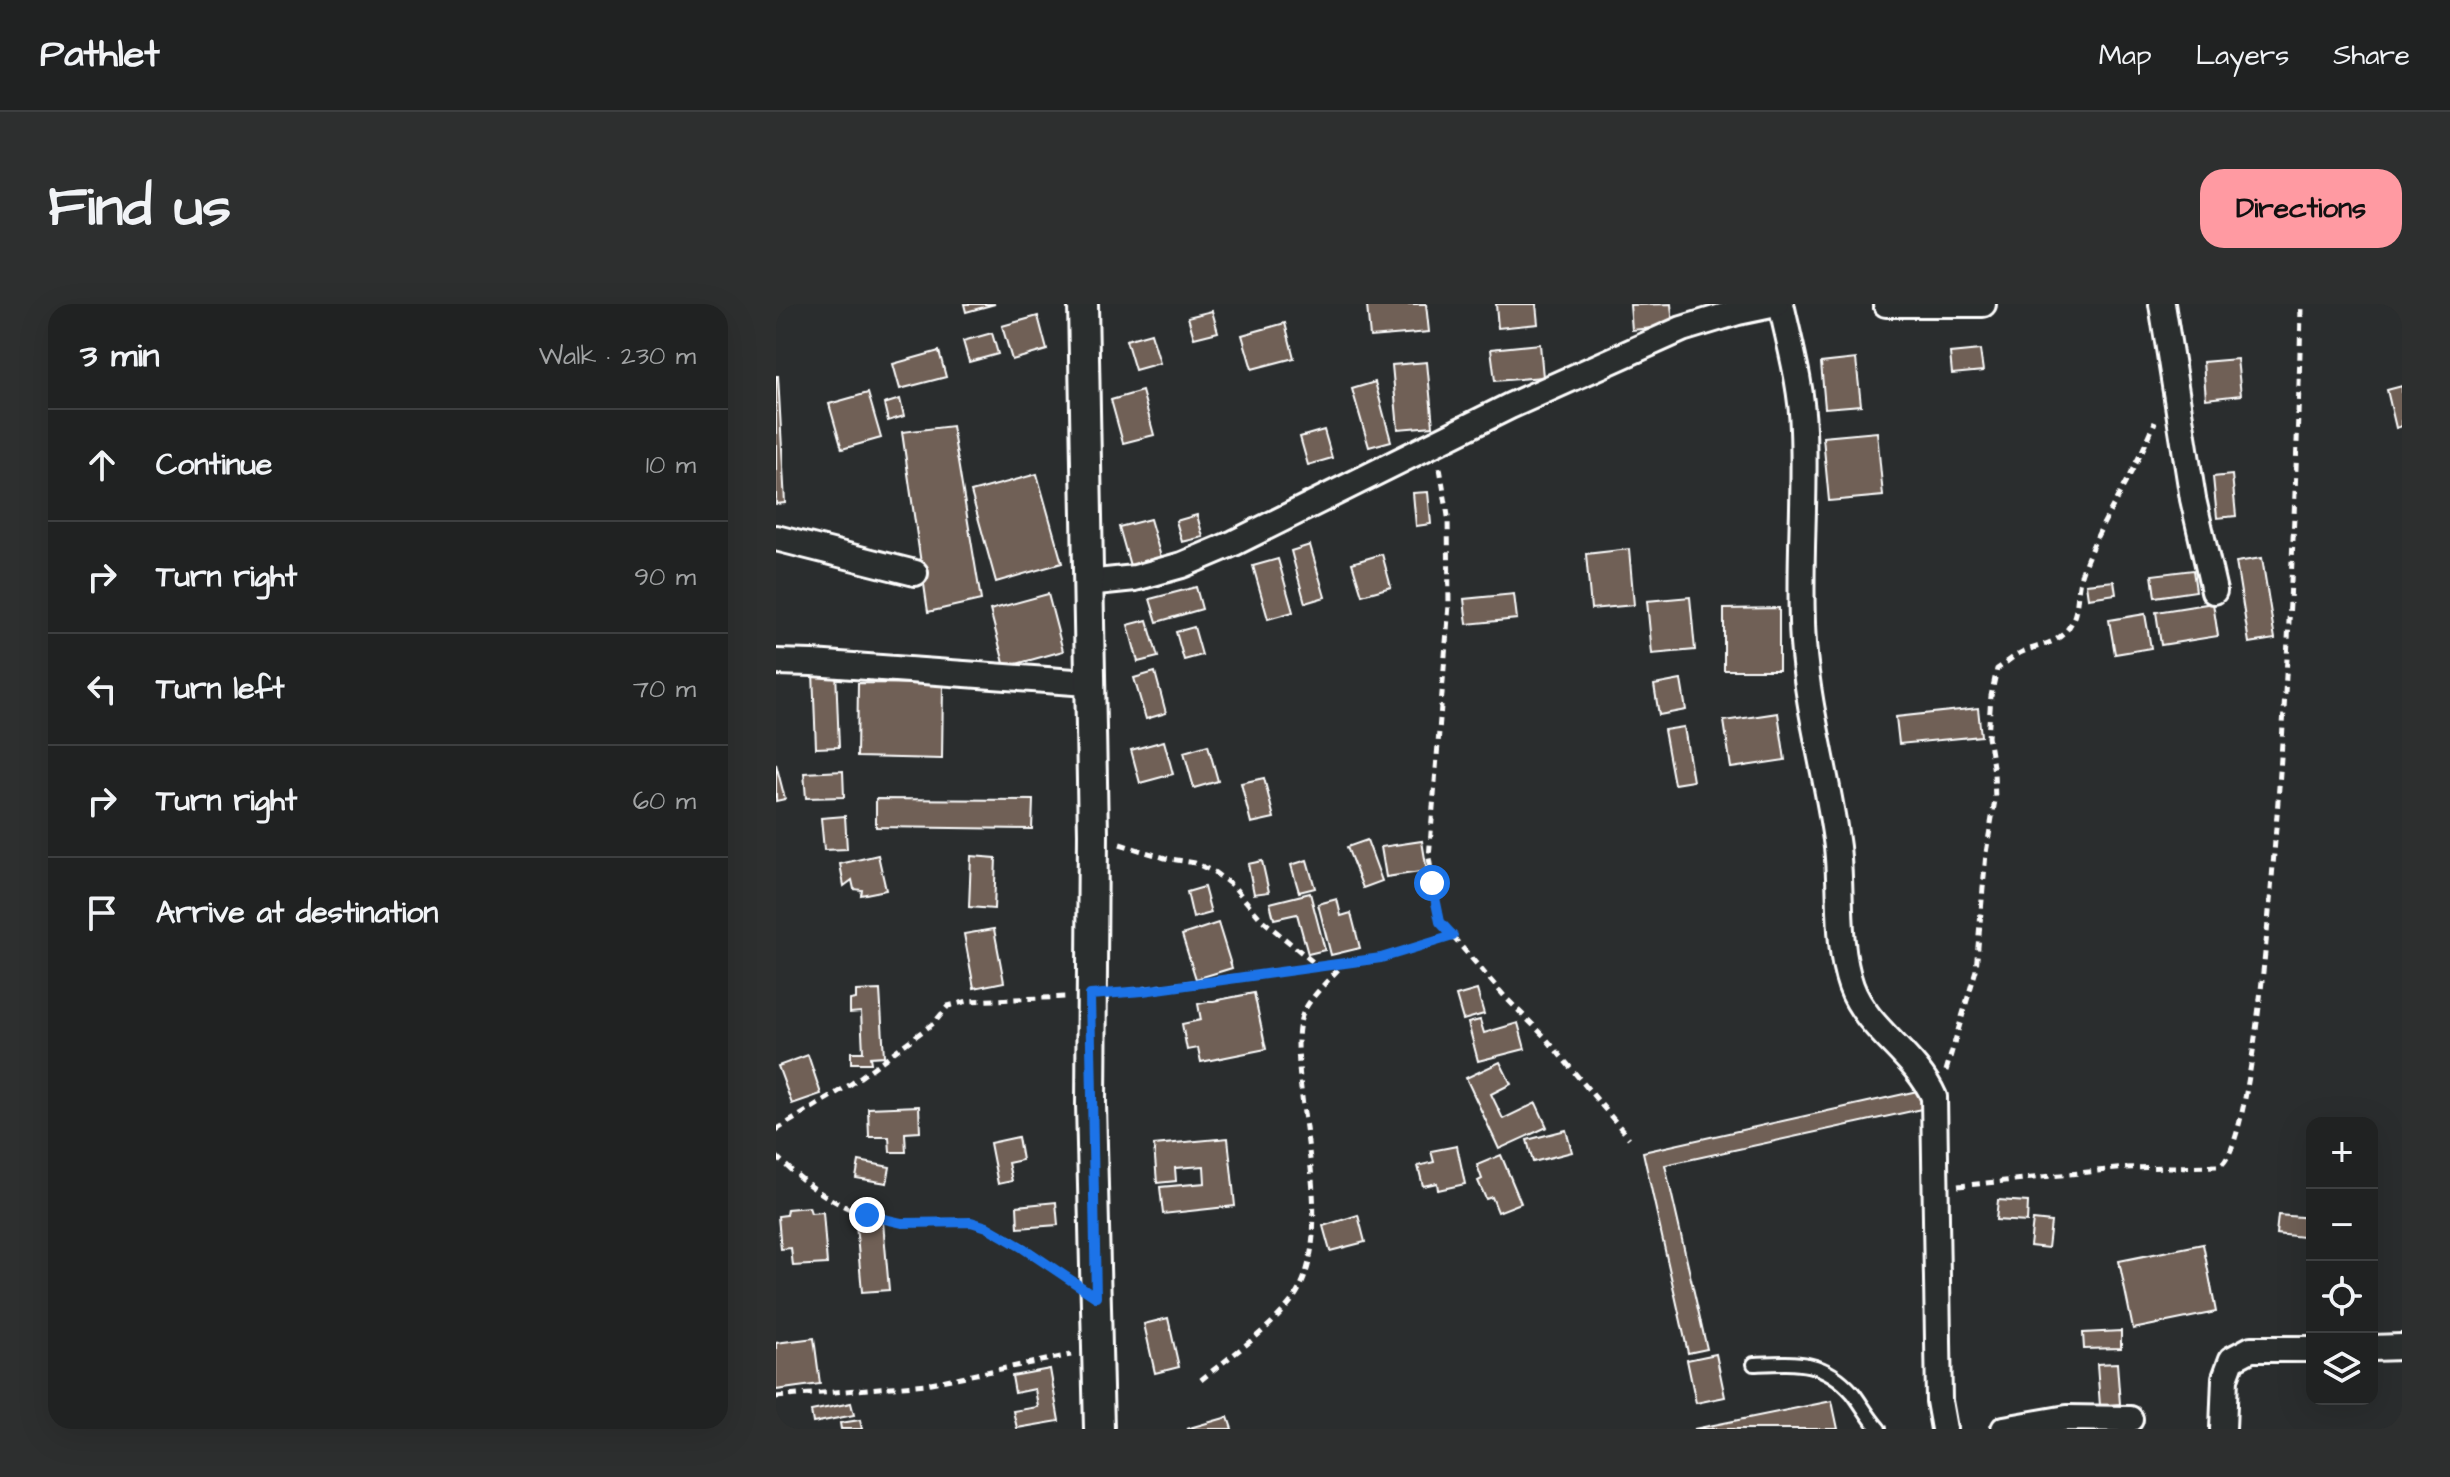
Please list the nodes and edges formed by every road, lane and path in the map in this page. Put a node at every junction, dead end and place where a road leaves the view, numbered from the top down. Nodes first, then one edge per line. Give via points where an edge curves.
1 (1083, 304) edge
2 (1779, 304) edge
3 (1886, 304) edge
4 (1983, 304) edge
5 (2162, 304) edge
6 (2301, 304) edge
7 (2156, 419) dead end
8 (1436, 444) junction
9 (776, 538) edge
10 (915, 573) dead end
11 (1087, 583) junction
12 (2214, 591) dead end
13 (776, 662) edge
14 (1088, 683) junction
15 (1093, 834) junction
16 (1453, 936) junction
17 (1343, 963) junction
18 (1319, 967) junction
19 (1090, 995) junction
20 (1934, 1097) junction
21 (776, 1130) edge
22 (1629, 1138) dead end
23 (776, 1156) edge
24 (1937, 1188) junction
25 (1096, 1297) junction
26 (2402, 1347) edge
27 (2378, 1348) edge
28 (1098, 1349) junction
29 (2306, 1349) edge
30 (1754, 1364) dead end
31 (1201, 1380) dead end
32 (776, 1397) edge
33 (2130, 1419) dead end
34 (1099, 1429) edge
35 (1879, 1429) edge
36 (1944, 1429) edge
37 (2004, 1429) edge
38 (2223, 1429) edge

1 - 11 street
2 - 8 street via 1682,329
2 - 20 street via 1801,402 1803,645 1837,849 1847,967 1858,1001 1918,1068
3 - 4 street
5 - 12 street via 2193,499
6 - 24 path via 2298,475 2281,776 2245,1097 2230,1157 2220,1166 2125,1168
7 - 20 path via 2081,575 2075,616 2065,632 1997,669 1988,737 1995,800 1976,970 1951,1060
8 - 11 street via 1182,565 1135,578
8 - 16 path via 1448,516 1449,605 1429,858 1440,922
9 - 10 street
11 - 14 street
13 - 14 street
14 - 15 street
15 - 18 path via 1214,872
15 - 19 street
16 - 17 path via 1381,958
16 - 22 path
17 - 18 path
17 - 31 path via 1303,1013 1298,1043 1314,1214 1306,1271 1293,1298 1270,1323
18 - 19 path
19 - 21 path via 948,1006 928,1028 851,1084
19 - 25 street
20 - 24 street
23 - 25 path via 829,1200 867,1215 902,1223 971,1222 987,1227
24 - 36 street via 1939,1401
25 - 28 street
26 - 27 street
28 - 32 path via 926,1384
28 - 34 street
29 - 38 street via 2251,1349 2232,1359 2225,1378
30 - 35 lane via 1819,1366 1853,1394
33 - 37 street via 2067,1418

